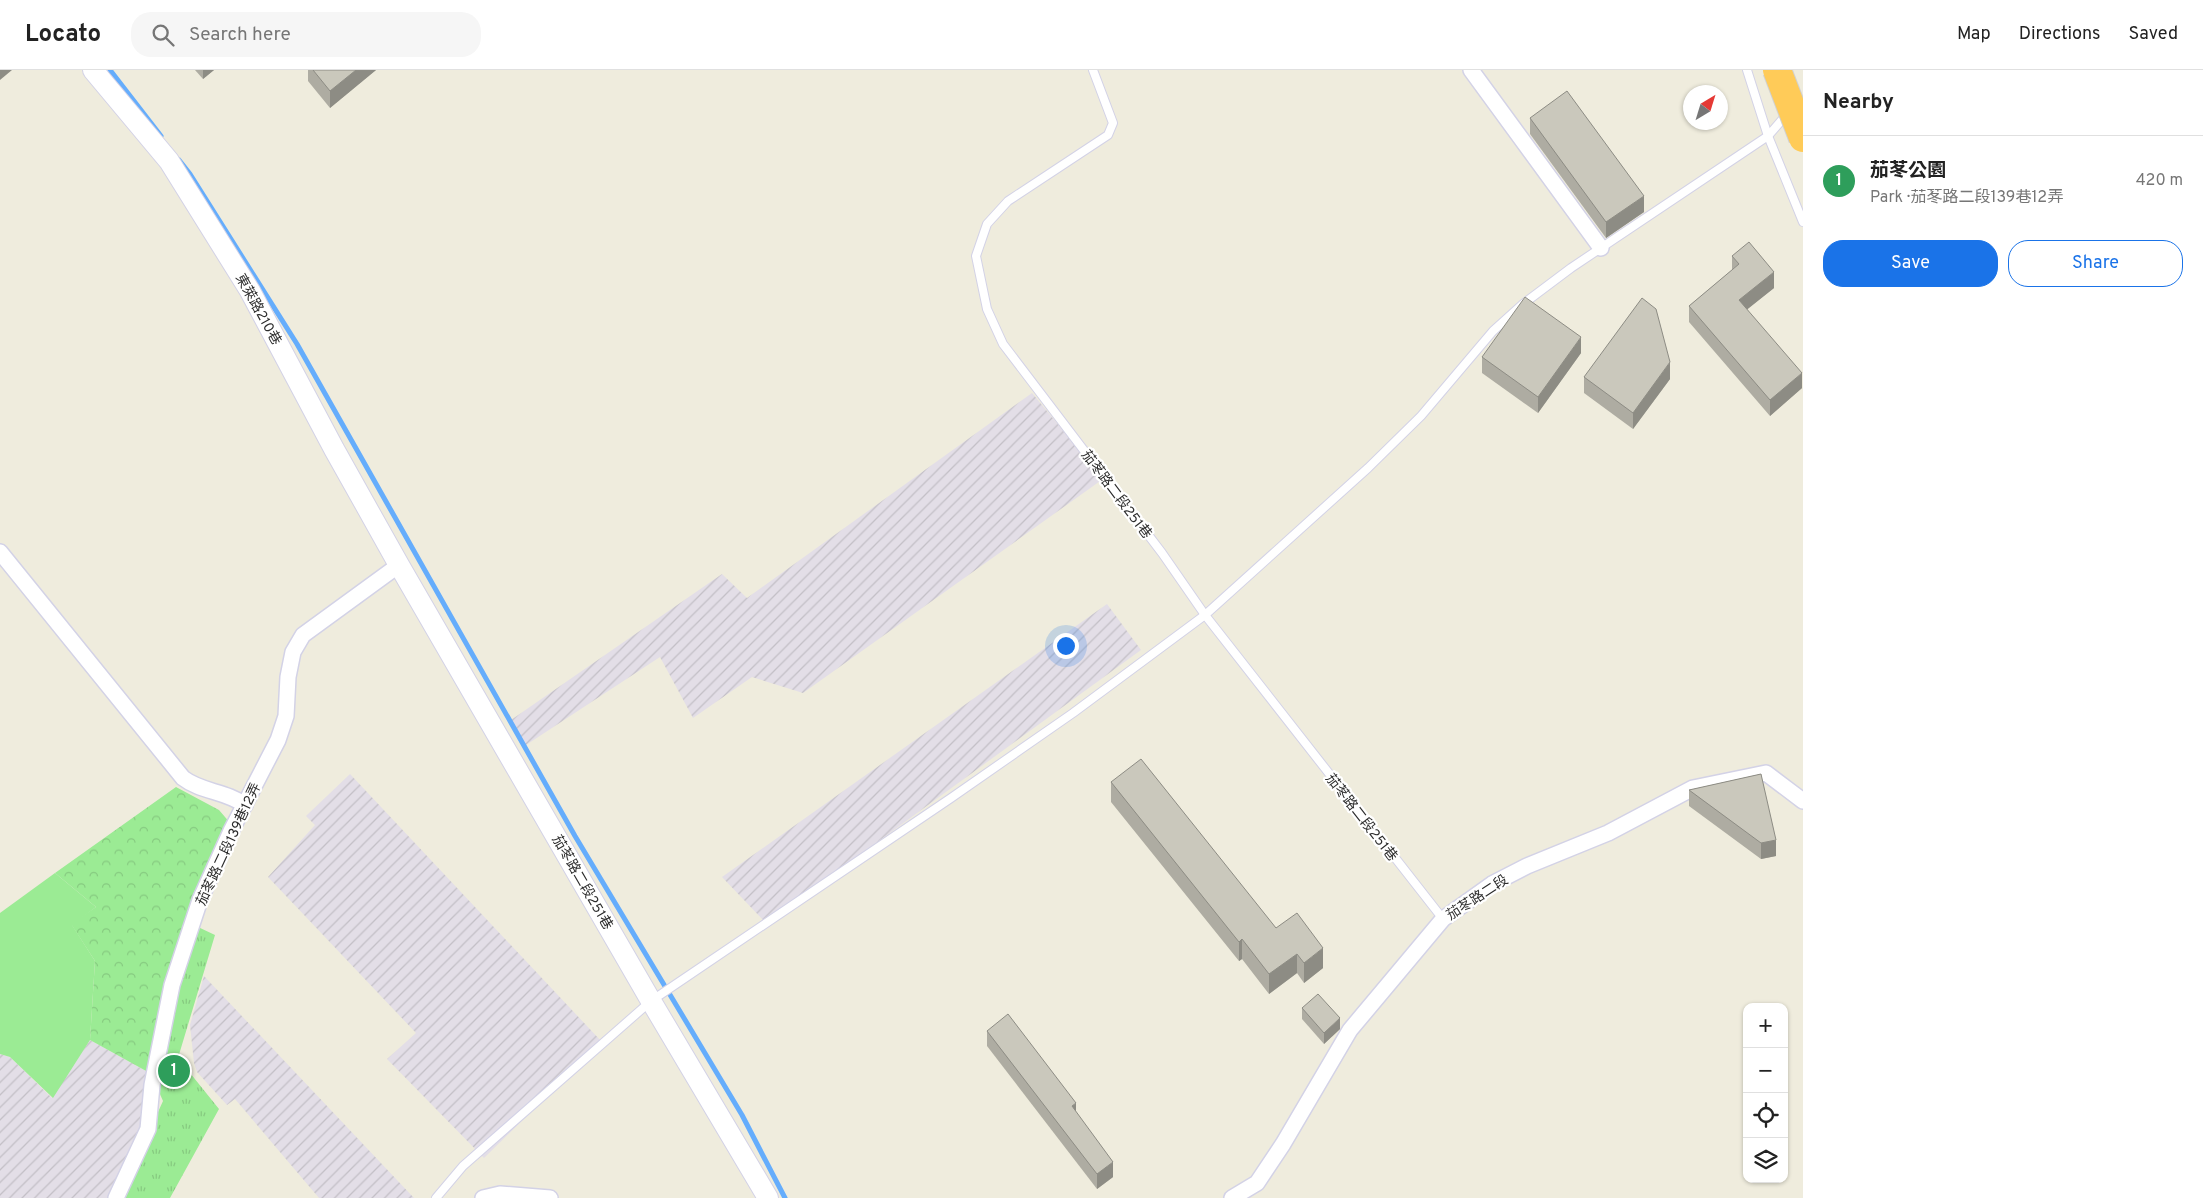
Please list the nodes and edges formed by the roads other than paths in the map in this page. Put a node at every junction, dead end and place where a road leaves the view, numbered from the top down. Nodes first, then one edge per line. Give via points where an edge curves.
1 (93, 70) edge
2 (1093, 70) edge
3 (1471, 70) edge
4 (1747, 70) edge
5 (1777, 70) edge
6 (1797, 101) dead end
7 (1768, 136) junction
8 (1803, 138) edge
9 (1803, 222) edge
10 (1601, 248) junction
11 (0, 552) edge
12 (399, 565) junction
13 (1205, 615) junction
14 (1803, 801) edge
15 (245, 805) junction
16 (1442, 920) junction
17 (651, 1001) junction
18 (116, 1198) edge
19 (436, 1198) edge
20 (483, 1198) edge
21 (550, 1198) edge
22 (768, 1198) edge
23 (1232, 1198) edge

1 - 12 street, 東萊路210巷 via 168,161 208,221 250,291
2 - 13 lane, 茄苳路二段251巷 via 1113,123 1108,135 1008,202 987,224 976,256 987,308 1003,344 1162,553
3 - 10 street
4 - 7 lane
5 - 8 highway, bridge
6 - 7 lane
7 - 9 lane
7 - 10 lane
10 - 13 lane via 1523,304 1493,331 1421,416
11 - 15 street via 182,778 193,786 234,798
12 - 15 street, 茄苳路二段139巷12弄 via 303,634 293,652 286,716 278,740
12 - 17 street, 茄苳路二段251巷
13 - 16 lane, 茄苳路二段251巷
13 - 17 lane via 1073,713
14 - 16 street, 茄苳路二段 via 1766,773 1693,788 1608,833 1492,884
15 - 18 street, 茄苳路二段139巷12弄 via 195,917 172,986 152,1085 148,1129
16 - 23 street, 茄苳路二段 via 1350,1030 1283,1144 1256,1183
17 - 19 lane via 463,1166
17 - 22 street, 茄苳路二段251巷
20 - 21 street via 500,1194

